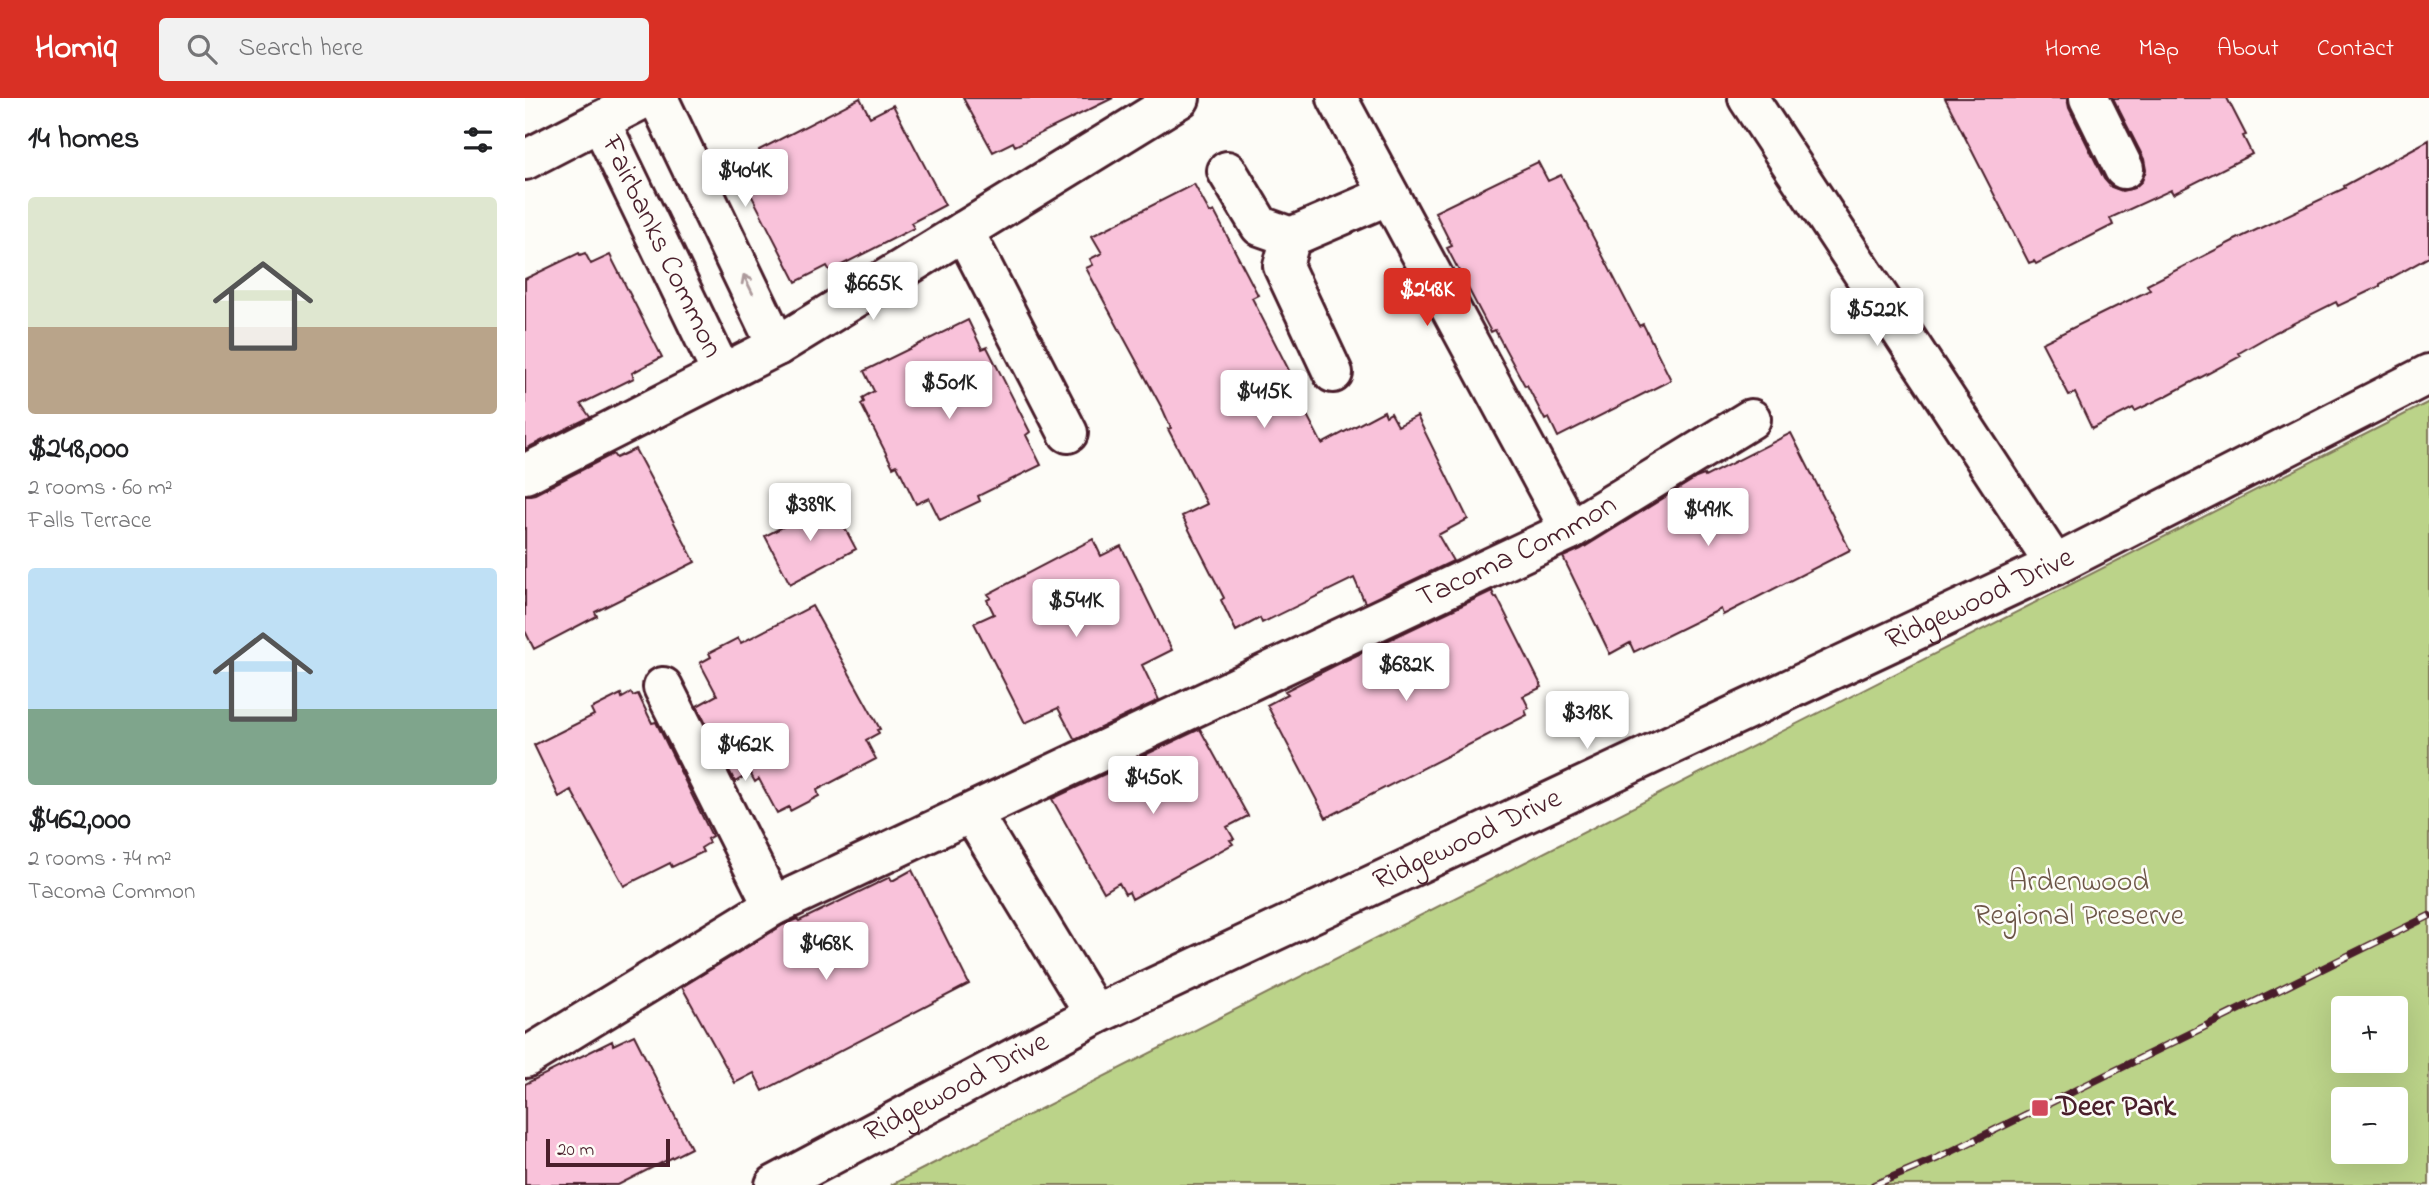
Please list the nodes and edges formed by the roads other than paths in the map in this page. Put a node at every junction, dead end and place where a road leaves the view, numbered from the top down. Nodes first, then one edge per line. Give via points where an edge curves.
1 (645, 98) edge
2 (658, 98) edge
3 (1180, 98) edge
4 (1337, 98) edge
5 (1748, 98) edge
6 (2089, 98) edge
7 (600, 121) junction
8 (525, 160) edge
9 (2124, 169) dead end
10 (1227, 171) dead end
11 (1389, 195) junction
12 (964, 231) junction
13 (1291, 237) junction
14 (777, 346) junction
15 (1333, 373) dead end
16 (722, 374) junction
17 (2429, 374) edge
18 (1751, 419) dead end
19 (1068, 433) dead end
20 (525, 474) edge
21 (1570, 530) junction
22 (2055, 565) junction
23 (663, 687) dead end
24 (972, 813) junction
25 (773, 906) junction
26 (1095, 1015) junction
27 (525, 1058) edge
28 (775, 1185) edge

1 - 7 street
14 -> 2 street, Fairbanks Common
3 - 12 street, Fairbanks Common
4 - 11 street
5 - 22 street
6 - 9 street
7 - 8 street
7 - 16 street, Fairbanks Common
10 - 13 street via 1260,226
11 - 13 street
11 - 21 street
12 - 14 street, Fairbanks Common
12 - 19 street
13 - 15 street via 1283,266
14 - 16 street, Fairbanks Common
16 - 20 street, Fairbanks Common
17 - 22 street, Ridgewood Drive
18 - 21 street, Tacoma Common
21 - 24 street, Tacoma Common
22 - 26 street, Ridgewood Drive
23 - 25 street
24 - 25 street, Tacoma Common
24 - 26 street
25 - 27 street, Tacoma Common
26 - 28 street, Ridgewood Drive

